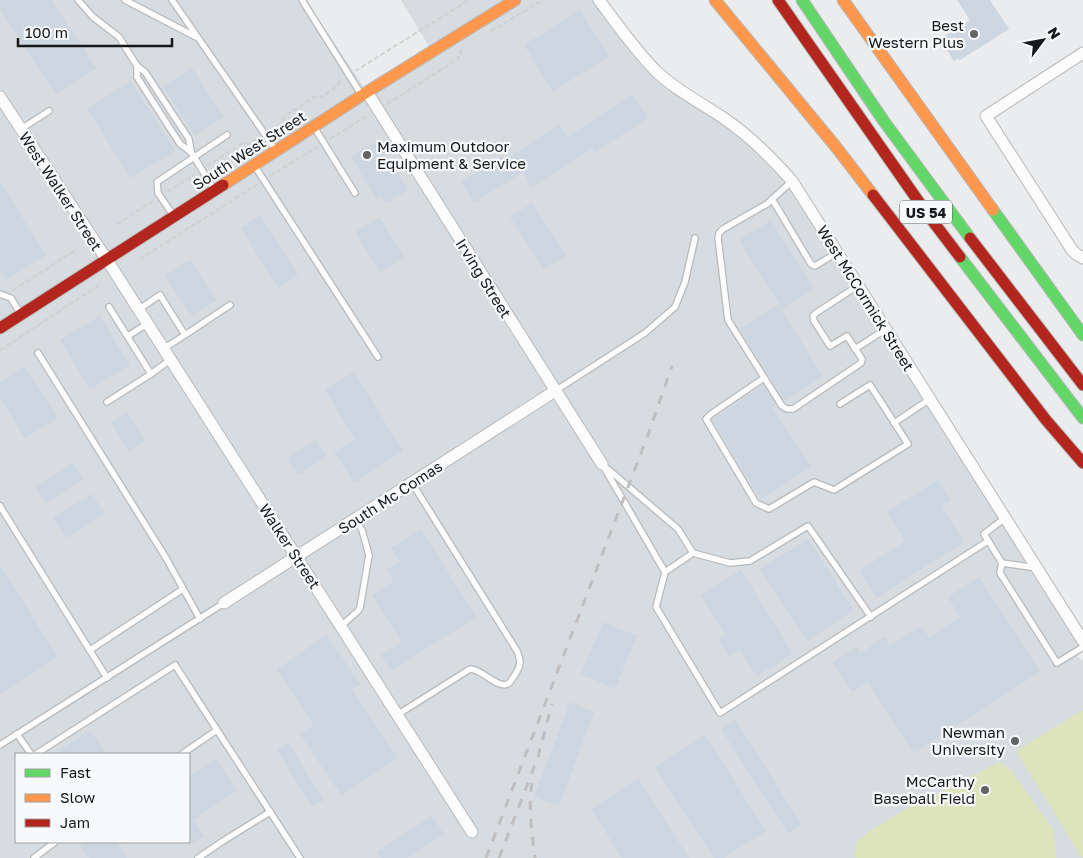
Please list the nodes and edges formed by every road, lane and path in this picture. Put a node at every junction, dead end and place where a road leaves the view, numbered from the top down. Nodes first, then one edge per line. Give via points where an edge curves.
1 (78, 0) edge
2 (125, 0) edge
3 (172, 0) edge
4 (302, 0) edge
5 (469, 0) edge
6 (515, 0) edge
7 (543, 0) edge
8 (599, 0) edge
9 (715, 0) edge
10 (778, 0) edge
11 (802, 0) edge
12 (843, 0) edge
13 (486, 34) dead end
14 (198, 38) junction
15 (469, 44) dead end
16 (1083, 53) edge
17 (137, 66) junction
18 (349, 74) junction
19 (364, 94) junction
20 (0, 97) edge
21 (378, 110) junction
22 (49, 111) dead end
23 (314, 126) junction
24 (21, 129) junction
25 (264, 134) junction
26 (228, 135) dead end
27 (324, 143) junction
28 (276, 151) junction
29 (192, 154) junction
30 (254, 165) junction
31 (202, 169) junction
32 (264, 180) junction
33 (792, 181) junction
34 (214, 190) junction
35 (355, 192) dead end
36 (160, 196) junction
37 (772, 199) junction
38 (174, 217) junction
39 (117, 224) dead end
40 (695, 238) dead end
41 (77, 249) dead end
42 (838, 252) junction
43 (1082, 257) edge
44 (140, 259) dead end
45 (106, 260) junction
46 (101, 284) dead end
47 (859, 285) junction
48 (2, 294) edge
49 (230, 305) dead end
50 (109, 307) dead end
51 (138, 310) junction
52 (21, 314) junction
53 (147, 324) junction
54 (0, 328) edge
55 (886, 329) junction
56 (185, 335) junction
57 (1083, 335) edge
58 (128, 336) junction
59 (163, 348) junction
60 (856, 349) junction
61 (0, 350) edge
62 (38, 354) dead end
63 (378, 357) dead end
64 (170, 360) junction
65 (151, 374) junction
66 (764, 378) junction
67 (1083, 385) edge
68 (555, 391) junction
69 (930, 399) junction
70 (107, 402) dead end
71 (840, 404) dead end
72 (1083, 418) edge
73 (894, 423) junction
74 (1083, 463) edge
75 (602, 464) junction
76 (412, 483) junction
77 (0, 506) edge
78 (1005, 518) junction
79 (355, 520) junction
80 (988, 541) junction
81 (693, 553) junction
82 (297, 557) junction
83 (1002, 563) junction
84 (1037, 568) junction
85 (665, 572) junction
86 (183, 589) junction
87 (224, 603) joint
88 (871, 617) junction
89 (200, 619) junction
90 (340, 626) junction
91 (1083, 641) edge
92 (1083, 647) edge
93 (90, 650) junction
94 (107, 678) junction
95 (397, 715) junction
96 (217, 730) junction
97 (17, 734) junction
98 (0, 745) edge
99 (30, 753) edge
100 (38, 753) edge
101 (183, 753) edge
102 (270, 812) junction
103 (472, 832) dead end
104 (54, 843) edge
105 (34, 858) edge
106 (198, 858) edge
107 (300, 858) edge

1 - 17 lane via 93,17 119,37
2 - 14 lane
3 - 14 lane
4 - 18 lane
5 - 18 path
6 - 19 main road, South West Street
7 - 13 path
8 - 33 street, West McCormick Street via 657,72 763,149
9 - 74 main road via 836,147 1046,420
10 - 72 main road, US 54 via 928,215
11 - 67 main road, US 54 via 883,120 1008,290
12 - 57 main road
14 - 25 lane
15 - 21 path via 461,49 458,59
16 - 43 street via 986,116 1072,250
17 - 29 lane via 146,72 189,139
17 - 29 lane via 137,77 180,144
18 - 19 lane
18 - 25 path via 322,97 314,97
19 - 21 street, Irving Street
19 - 23 main road, South West Street
20 - 24 street, West Walker Street
21 - 27 path
21 - 68 street, Irving Street
22 - 24 lane
23 - 27 lane
23 - 28 main road, South West Street
24 - 45 street, West Walker Street
25 - 28 lane
25 - 31 path via 249,144 241,144
26 - 29 lane
27 - 32 path
27 - 35 lane
28 - 30 main road, South West Street
29 - 31 lane
29 - 36 lane via 157,182
30 - 32 lane
30 - 34 main road, South West Street
31 - 34 lane
31 - 36 path
32 - 44 path
32 - 63 lane
33 - 37 lane
33 - 42 street, West McCormick Street
34 - 38 main road, South West Street
36 - 38 lane
36 - 39 path
37 - 42 lane via 811,264 815,266
37 - 66 lane via 724,229 718,238 728,320
38 - 45 main road, South West Street
40 - 68 lane via 685,282 675,307 645,333
41 - 48 path
42 - 47 street, West McCormick Street
45 - 51 street, Walker Street
45 - 52 main road, South West Street
46 - 61 path
47 - 55 street, West McCormick Street
47 - 60 lane via 813,316 830,346 847,336
48 - 52 lane via 11,298
49 - 56 lane
50 - 58 lane
51 - 53 street, Walker Street
51 - 56 lane via 160,295
52 - 54 main road, South West Street
53 - 58 lane
53 - 59 street, Walker Street
55 - 60 lane
55 - 69 street, West McCormick Street
56 - 59 lane
58 - 65 lane
59 - 64 street, Walker Street
60 - 66 lane via 861,363 793,408 782,406
62 - 86 lane
64 - 65 lane
64 - 82 street, Walker Street
65 - 70 lane
66 - 73 lane via 706,419 756,503 764,508 769,509 814,482 834,490 908,444
68 - 75 street, Irving Street
68 - 76 street, South Mc Comas
69 - 73 lane
69 - 78 street, West McCormick Street
71 - 73 lane via 870,385
75 - 81 lane via 678,529
75 - 85 lane
76 - 79 street, South Mc Comas
76 - 95 lane via 517,651 521,663 508,684 498,684 470,669
77 - 93 lane
78 - 80 lane via 984,534
78 - 84 street, West McCormick Street
79 - 82 street, South Mc Comas
79 - 90 lane via 362,530 369,555 360,608
80 - 83 lane
80 - 88 lane
81 - 85 lane
81 - 88 lane via 730,562 750,561 808,526
82 - 87 street, South Mc Comas
82 - 90 street, Walker Street
83 - 84 lane
83 - 92 lane via 1000,573 1057,664
84 - 91 street, West McCormick Street
85 - 88 lane via 656,607 720,713
86 - 89 lane
86 - 93 lane
87 - 89 lane
89 - 94 lane
90 - 95 street, Walker Street
93 - 94 lane
94 - 97 lane
95 - 103 street, Walker Street
96 - 100 lane via 175,665
96 - 101 lane
96 - 102 lane
97 - 98 lane
97 - 99 lane
102 - 106 lane
102 - 107 lane
104 - 105 lane

